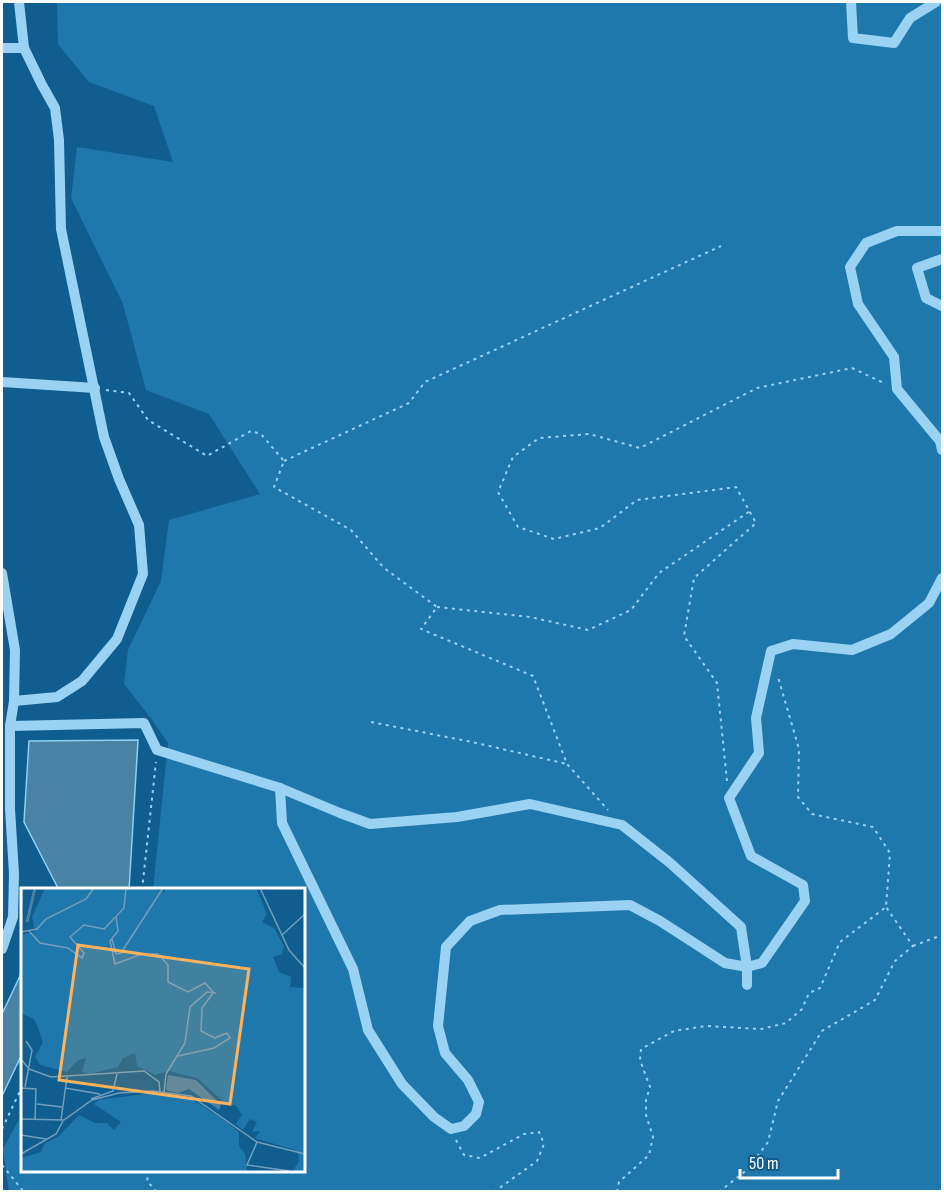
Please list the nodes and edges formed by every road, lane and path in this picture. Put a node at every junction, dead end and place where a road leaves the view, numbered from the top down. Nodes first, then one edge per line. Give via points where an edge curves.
1 (19, 2) edge
2 (851, 2) edge
3 (936, 2) edge
4 (2, 48) edge
5 (24, 48) junction
6 (942, 231) edge
7 (721, 246) dead end
8 (942, 259) edge
9 (942, 306) edge
10 (2, 382) edge
11 (95, 388) junction
12 (897, 389) junction
13 (942, 450) edge
14 (284, 461) junction
15 (750, 511) junction
16 (2, 573) edge
17 (942, 578) edge
18 (438, 607) junction
19 (15, 701) junction
20 (371, 722) dead end
21 (10, 726) junction
22 (157, 750) junction
23 (567, 764) junction
24 (280, 788) junction
25 (729, 798) junction
26 (622, 825) junction
27 (142, 888) edge
28 (886, 907) dead end
29 (942, 935) edge
30 (913, 945) junction
31 (2, 949) edge
32 (747, 967) junction
33 (747, 985) dead end
34 (21, 1089) edge
35 (2, 1129) edge
36 (451, 1129) junction
37 (2, 1165) edge
38 (149, 1172) edge
39 (24, 1191) edge
40 (157, 1191) edge
41 (494, 1191) edge
42 (719, 1191) edge

1 - 5 street
2 - 3 street via 854,38 894,44 910,18
4 - 5 street
5 - 11 street via 55,108 62,229
6 - 12 street via 897,231 876,239 866,243 850,267 858,304 894,357
7 - 14 path via 425,382 409,403
8 - 9 street via 917,268 926,298
10 - 11 street
11 - 14 path via 129,393 148,420 207,456 252,431 261,434
11 - 19 street via 104,437 140,525 143,574 117,639 82,681 57,697
12 - 13 street via 940,441
12 - 15 path via 852,368 757,388 640,447 589,434 539,438 513,457 498,492 518,527 554,539 600,528 637,500 736,487
14 - 18 path via 274,487 351,530 384,568
15 - 18 path via 659,573 631,610 588,630 530,617
15 - 25 path via 756,523 694,578 684,636 717,683
16 - 19 street via 15,650
17 - 25 street via 929,603 891,634 852,650 793,644 771,651 756,718 759,753
18 - 23 path via 421,629 533,676
19 - 21 street
20 - 23 path
21 - 22 street via 144,723
21 - 31 street via 13,917
22 - 24 street
22 - 27 path
23 - 26 path
24 - 26 street via 370,824 530,804
24 - 36 street via 282,823 353,969 368,1030 402,1084
25 - 32 street via 751,856 803,885 805,901 762,963
26 - 32 street via 741,927
28 - 30 path
29 - 30 path
30 - 42 path via 896,961 875,1000 822,1030 778,1101 768,1142 748,1169
32 - 33 street
32 - 36 street via 725,963 630,905 500,910 470,921 446,947 438,1026 445,1053 468,1080 478,1102 476,1114 464,1126
34 - 35 path
36 - 41 path via 464,1155 480,1158 524,1134 539,1132 544,1144 537,1161
37 - 39 path
38 - 40 path via 147,1181

